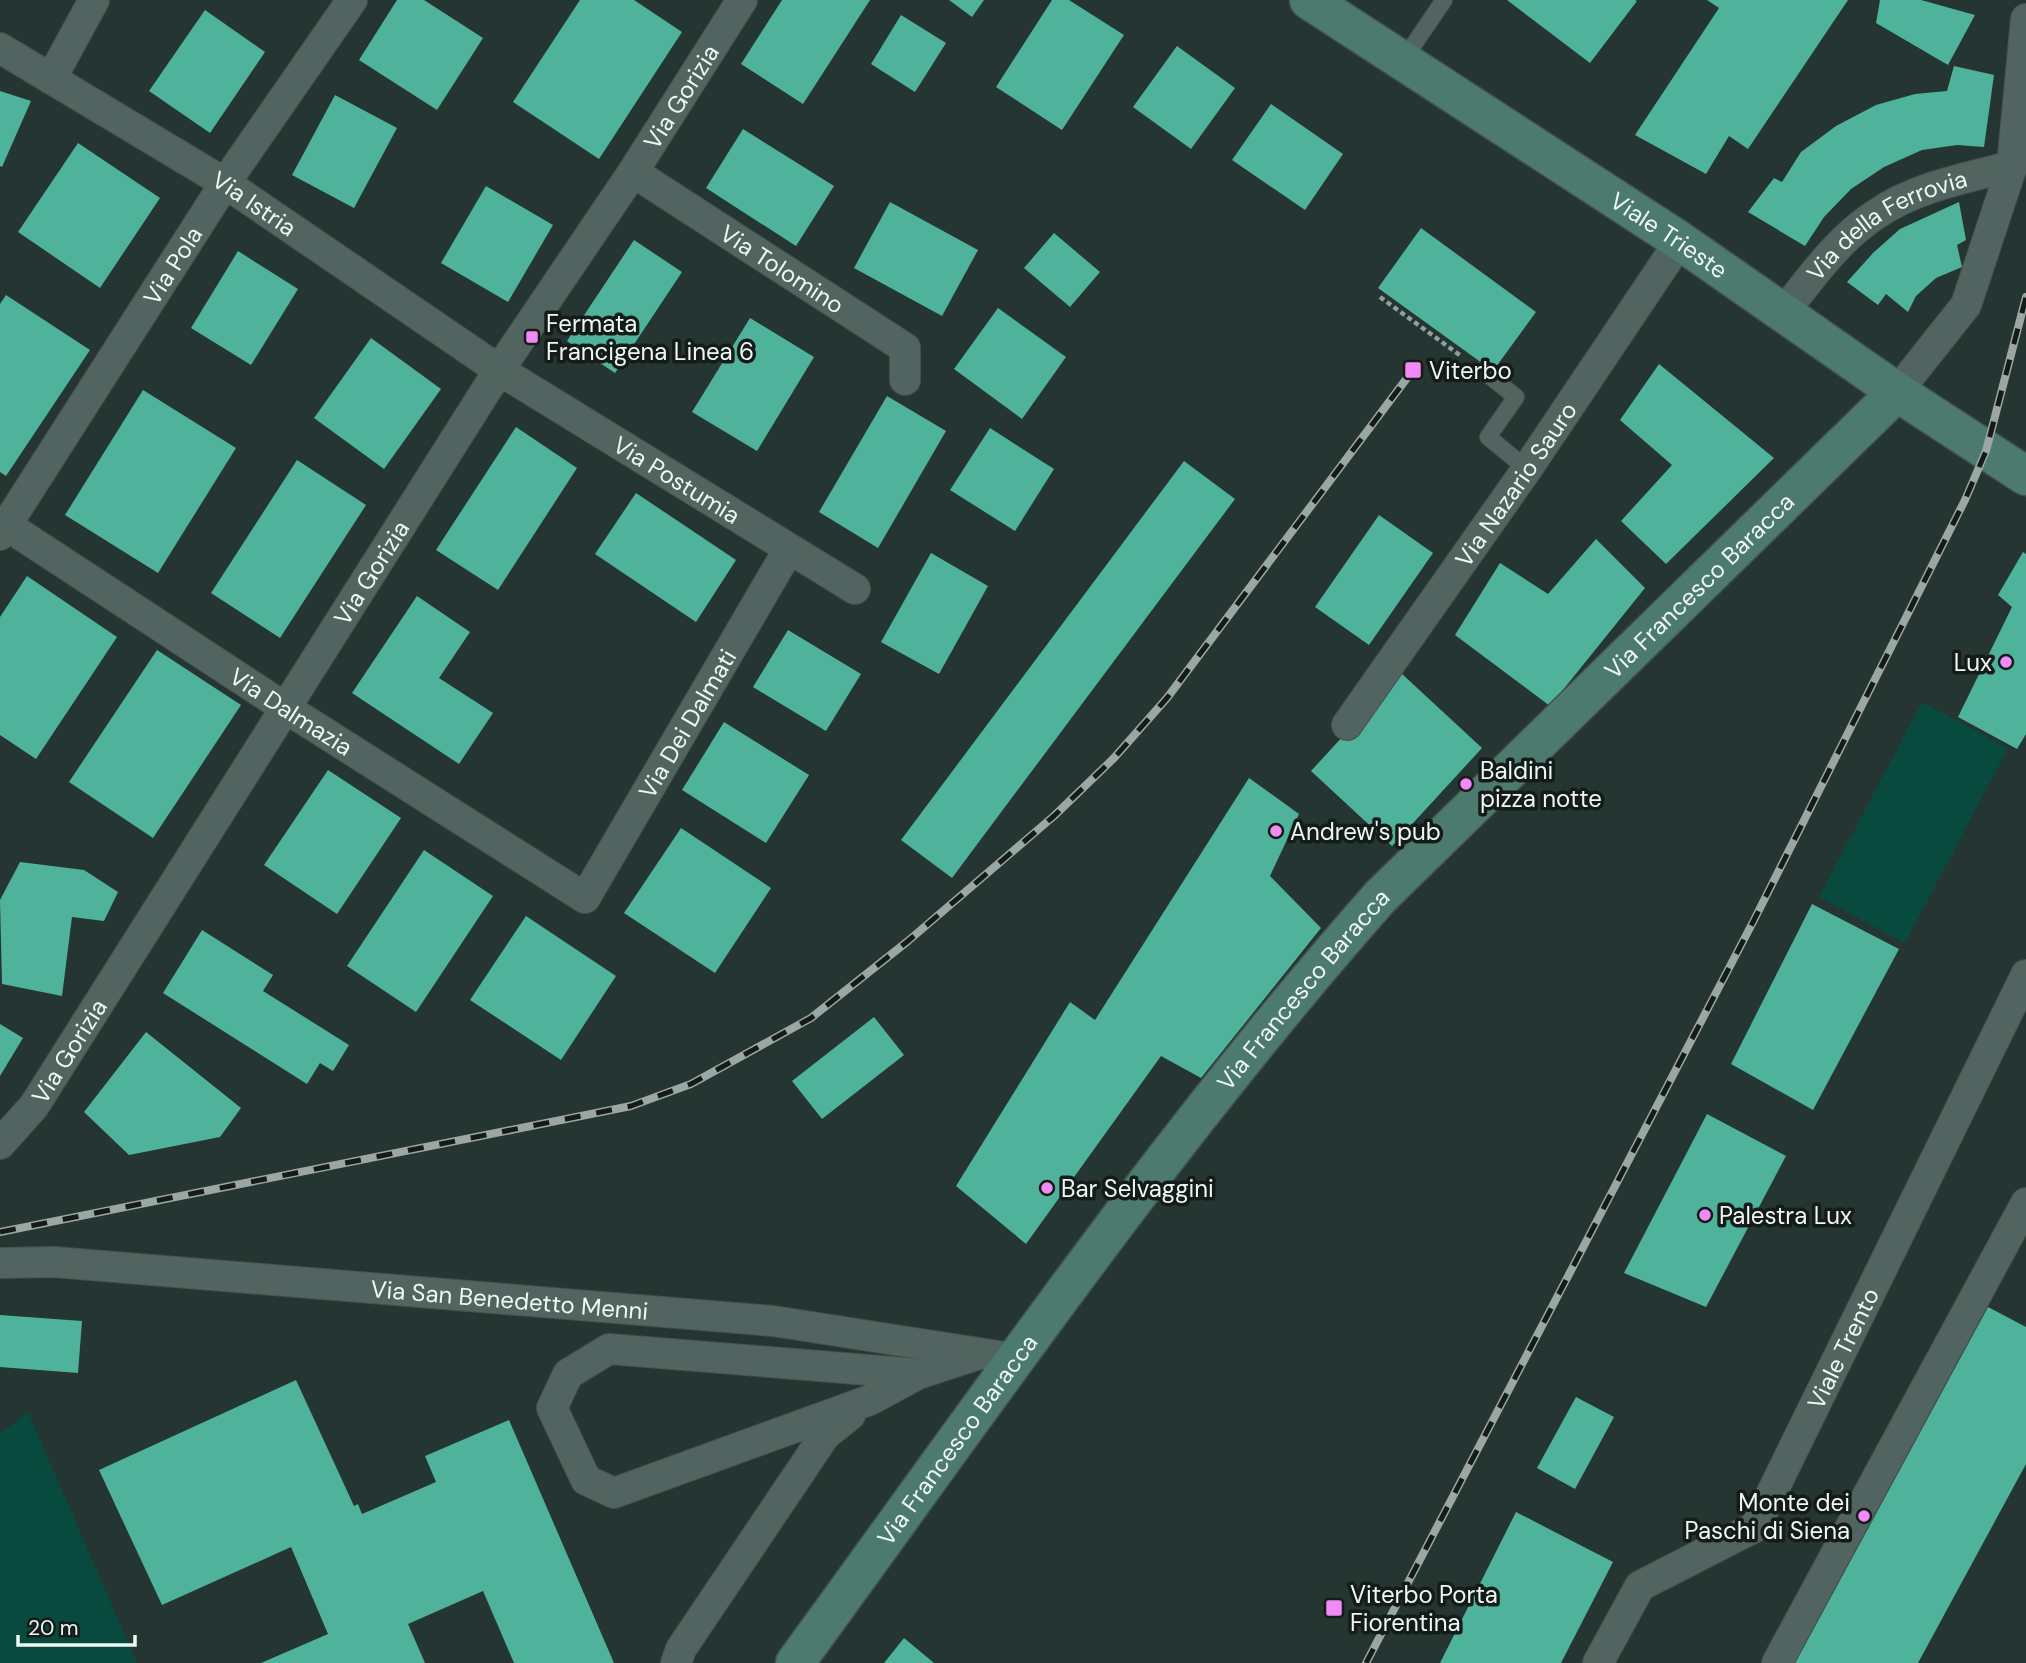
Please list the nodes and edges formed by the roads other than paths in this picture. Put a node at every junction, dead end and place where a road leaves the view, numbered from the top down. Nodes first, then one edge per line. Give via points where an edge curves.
1 (94, 0) edge
2 (352, 0) edge
3 (1309, 0) edge
4 (1444, 0) edge
5 (733, 3) edge
6 (2026, 19) edge
7 (0, 48) edge
8 (1404, 59) junction
9 (51, 79) junction
10 (2012, 166) junction
11 (633, 172) junction
12 (225, 183) junction
13 (1680, 241) junction
14 (1783, 313) junction
15 (499, 370) junction
16 (1482, 370) road end
17 (905, 380) dead end
18 (1897, 392) junction
19 (2009, 454) edge
20 (1527, 469) junction
21 (2026, 476) edge
22 (2, 527) edge
23 (789, 548) junction
24 (855, 589) dead end
25 (287, 709) junction
26 (1347, 725) dead end
27 (585, 898) joint
28 (2026, 975) edge
29 (0, 1144) edge
30 (2026, 1203) edge
31 (0, 1264) edge
32 (1000, 1356) junction
33 (918, 1374) junction
34 (870, 1400) junction
35 (676, 1663) edge
36 (795, 1663) edge
37 (1598, 1663) edge
38 (1777, 1663) edge

1 - 9 street
2 - 12 street, Via Pola
3 - 8 main road, Viale Trieste
4 - 8 lane
5 - 11 street, Via Gorizia
6 - 10 street, Via della Ferrovia
7 - 9 street, Via Istria
8 - 13 main road, Viale Trieste
9 - 12 street, Via Istria
10 - 14 street, Via della Ferrovia via 1929,188 1875,214 1828,256
10 - 18 street, Via della Ferrovia via 1966,305
11 - 15 street, Via Gorizia
11 - 17 street, Via Tolomino via 905,348
12 - 15 street, Via Istria
12 - 22 street, Via Pola
13 - 14 main road, Viale Trieste
13 - 20 street, Via Nazario Sauro
14 - 18 main road, Viale Trieste
15 - 23 street, Via Postumia
15 - 25 street, Via Gorizia
16 - 20 lane via 1516,397 1488,437
18 - 19 main road, Viale Trieste
18 - 32 main road, Via Francesco Baracca via 1380,897 1317,968 1097,1248
19 - 21 main road, Viale Trieste
20 - 26 street, Via Nazario Sauro
22 - 25 street, Via Dalmazia
23 - 24 street, Via Postumia
23 - 27 street, Via Dei Dalmati
25 - 27 street, Via Dalmazia
25 - 29 street, Via Gorizia via 34,1106
28 - 37 street, Viale Trento via 1755,1527 1640,1586
30 - 38 street
31 - 32 street, Via San Benedetto Menni via 54,1262 773,1321
32 - 33 street
32 - 36 main road, Via Francesco Baracca
33 - 34 street
33 - 34 street via 609,1349 568,1374 552,1408 586,1480 614,1493
34 - 35 street via 825,1435

